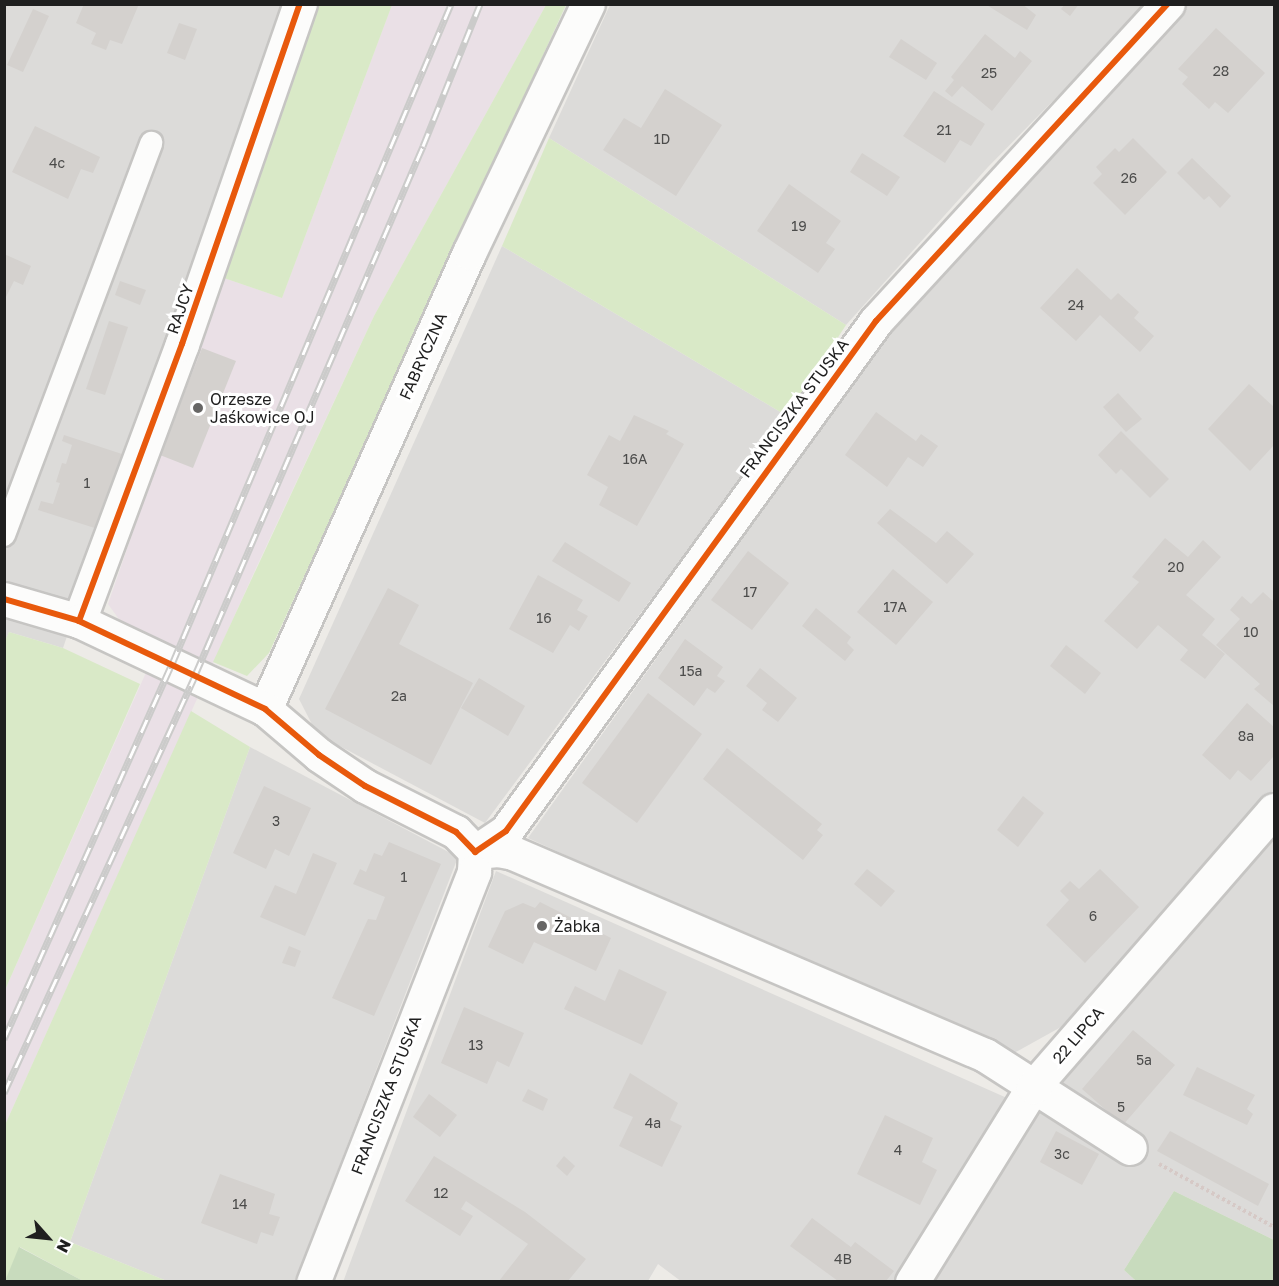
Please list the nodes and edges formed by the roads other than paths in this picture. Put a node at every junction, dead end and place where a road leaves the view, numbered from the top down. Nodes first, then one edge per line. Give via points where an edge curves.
1 (300, 4) edge
2 (588, 4) edge
3 (1168, 4) edge
4 (151, 143) dead end
5 (4, 535) edge
6 (4, 599) edge
7 (79, 621) junction
8 (265, 709) junction
9 (1275, 810) edge
10 (475, 852) junction
11 (1033, 1087) junction
12 (1130, 1148) road end
13 (313, 1281) edge
14 (912, 1281) edge

1 - 7 street, RAJCY via 182,344
2 - 8 street, FABRYCZNA via 470,253
3 - 10 street, FRANCISZKA STUSKA via 876,321 506,831
4 - 5 lane
6 - 7 street
7 - 8 street
8 - 10 street via 328,761 365,786 456,832
9 - 11 street, 22 LIPCA
10 - 11 street via 513,853 985,1055
10 - 13 street, FRANCISZKA STUSKA via 474,872
11 - 12 street
11 - 14 street, 22 LIPCA

